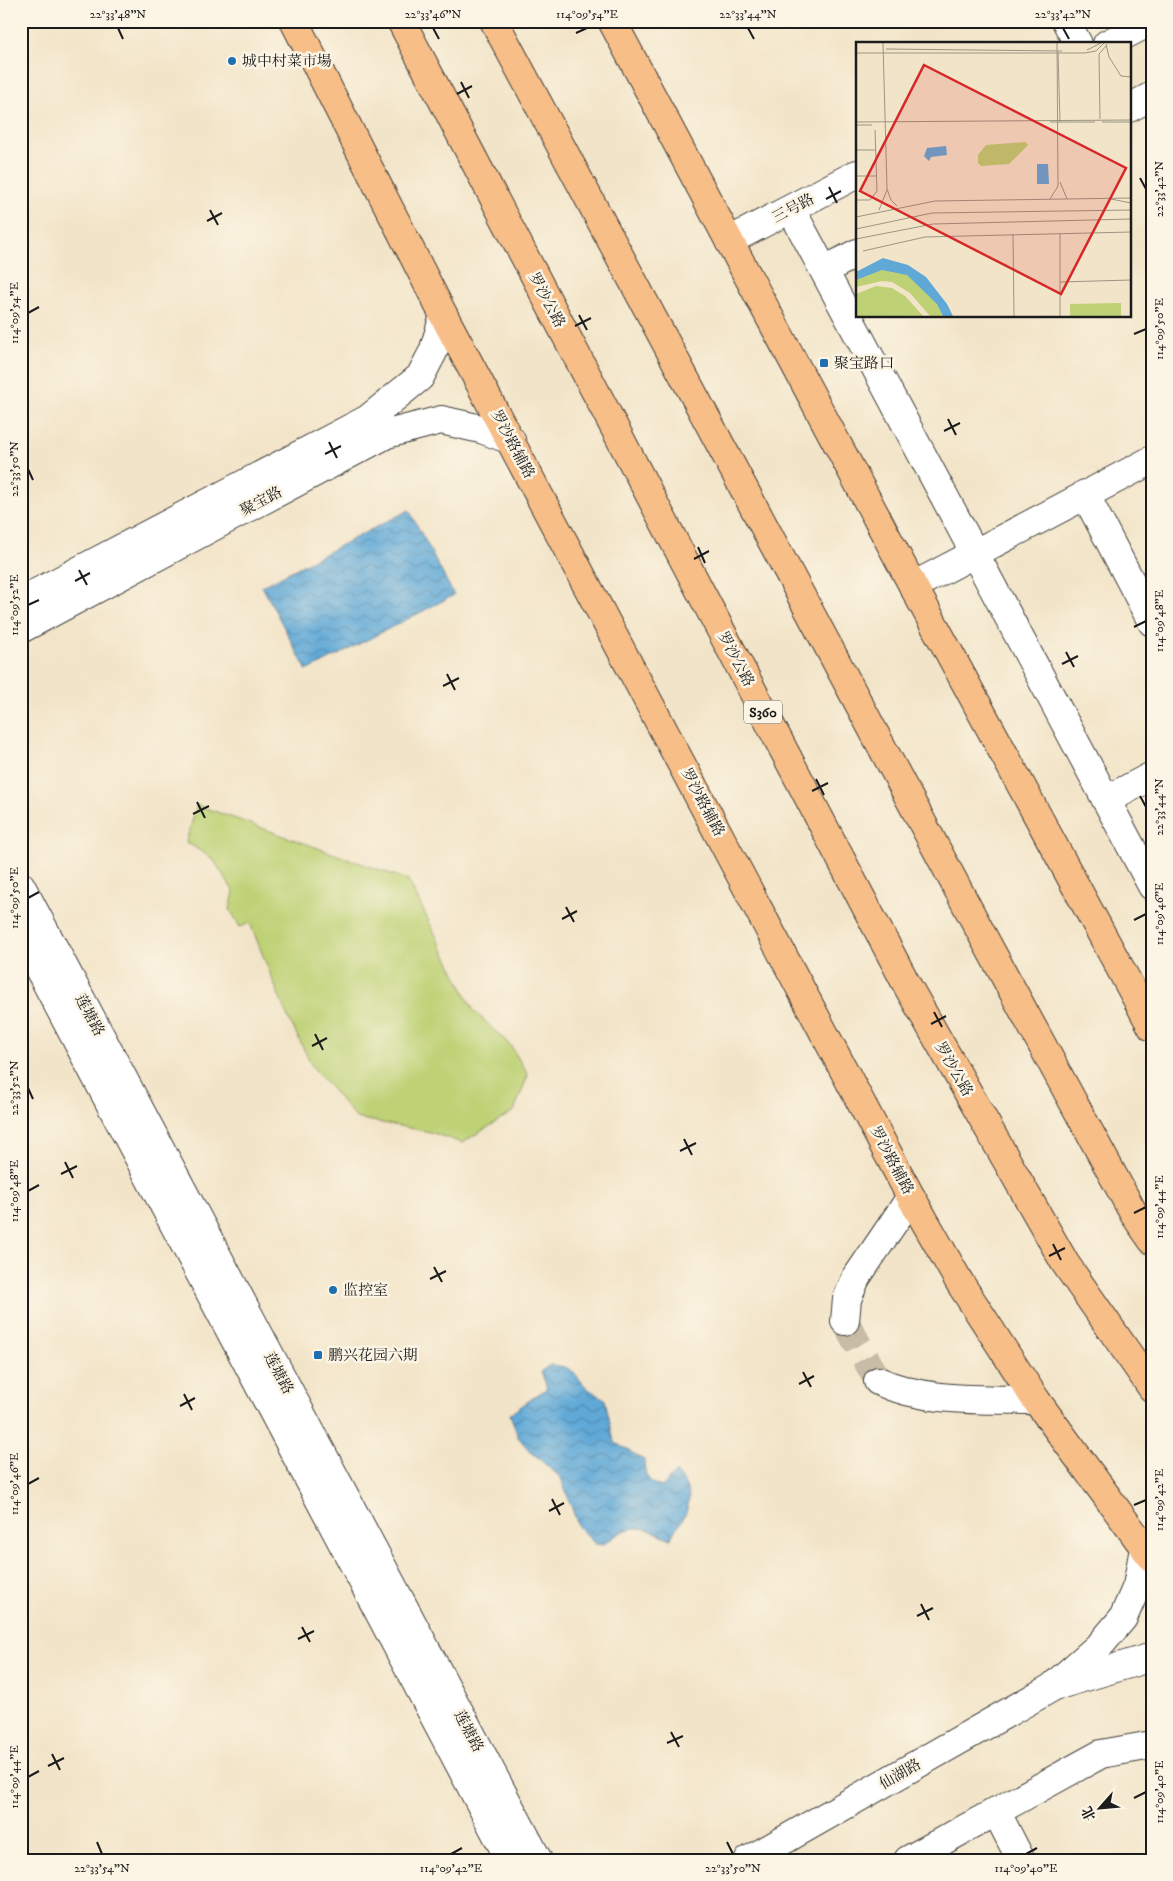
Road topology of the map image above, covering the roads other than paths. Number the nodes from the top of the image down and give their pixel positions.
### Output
1 (294, 21) edge
2 (401, 21) edge
3 (494, 21) edge
4 (612, 21) edge
5 (1066, 21) edge
6 (1152, 21) edge
7 (1077, 42) edge
8 (1112, 42) edge
9 (1152, 96) edge
10 (1130, 107) edge
11 (856, 175) edge
12 (791, 209) junction
13 (729, 241) junction
14 (856, 253) edge
15 (824, 270) junction
16 (444, 316) junction
17 (511, 440) junction
18 (1152, 460) edge
19 (1086, 494) junction
20 (975, 553) junction
21 (913, 586) junction
22 (21, 601) edge
23 (1152, 622) edge
24 (21, 629) edge
25 (1152, 776) edge
26 (1106, 800) junction
27 (21, 886) edge
28 (1152, 886) edge
29 (21, 935) edge
30 (1152, 1027) edge
31 (911, 1197) junction
32 (1152, 1240) edge
33 (846, 1321) tunnel mouth
34 (878, 1381) tunnel mouth
35 (1152, 1388) edge
36 (1036, 1400) junction
37 (1148, 1553) edge
38 (1152, 1657) edge
39 (1051, 1688) junction
40 (1152, 1745) edge
41 (996, 1811) junction
42 (510, 1860) edge
43 (538, 1860) edge
44 (748, 1860) edge
45 (908, 1860) edge
46 (1021, 1860) edge

1 - 16 main road, 罗沙路辅路
2 - 35 main road, 罗沙公路 / S360
3 - 32 main road
4 - 13 main road
5 - 7 street
6 - 8 street
9 - 10 street
11 - 12 street, 三号路
12 - 13 street, 三号路
12 - 15 street
13 - 21 main road
14 - 15 street
15 - 20 street
16 - 17 main road, 罗沙路辅路
16 - 22 street, 聚宝路
17 - 24 street, 聚宝路
17 - 31 main road, 罗沙路辅路
18 - 19 street
19 - 20 street
19 - 23 street
20 - 21 street
20 - 26 street
21 - 30 main road
25 - 26 street
26 - 28 street
27 - 43 street, 莲塘路
29 - 42 street, 莲塘路
31 - 33 street
31 - 36 main road, 罗沙路辅路
34 - 36 street
36 - 37 main road, 罗沙路辅路
37 - 39 street
38 - 39 street
39 - 44 street, 仙湖路
40 - 41 street
41 - 45 street
41 - 46 street

